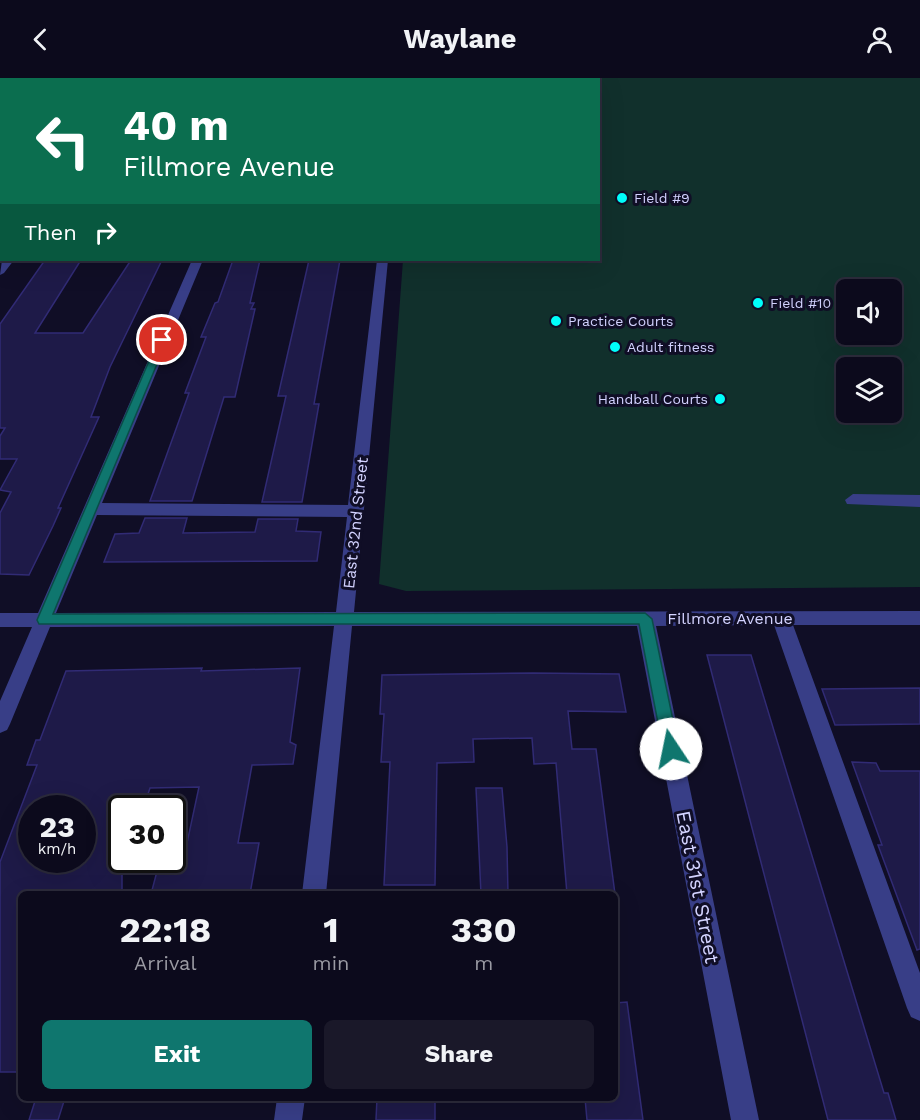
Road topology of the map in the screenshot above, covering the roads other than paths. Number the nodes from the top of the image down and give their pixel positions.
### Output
1 (196, 261) edge
2 (383, 261) edge
3 (853, 500) dead end
4 (920, 501) edge
5 (91, 509) junction
6 (356, 511) junction
7 (781, 618) junction
8 (920, 618) edge
9 (344, 619) junction
10 (645, 619) junction
11 (0, 620) edge
12 (44, 620) junction
13 (0, 724) edge
14 (314, 891) edge
15 (920, 1008) edge
16 (291, 1101) edge
17 (288, 1120) edge
18 (744, 1120) edge

1 - 5 street
2 - 6 street, East 32nd Street
3 - 4 street
5 - 6 street
5 - 12 street
6 - 9 street, East 32nd Street
7 - 8 street, Fillmore Avenue
7 - 10 street, Fillmore Avenue
7 - 15 street
9 - 10 street, Fillmore Avenue
9 - 12 street, Fillmore Avenue
9 - 14 street, East 32nd Street
10 - 18 street, East 31st Street
11 - 12 street, Fillmore Avenue
12 - 13 street
16 - 17 street

